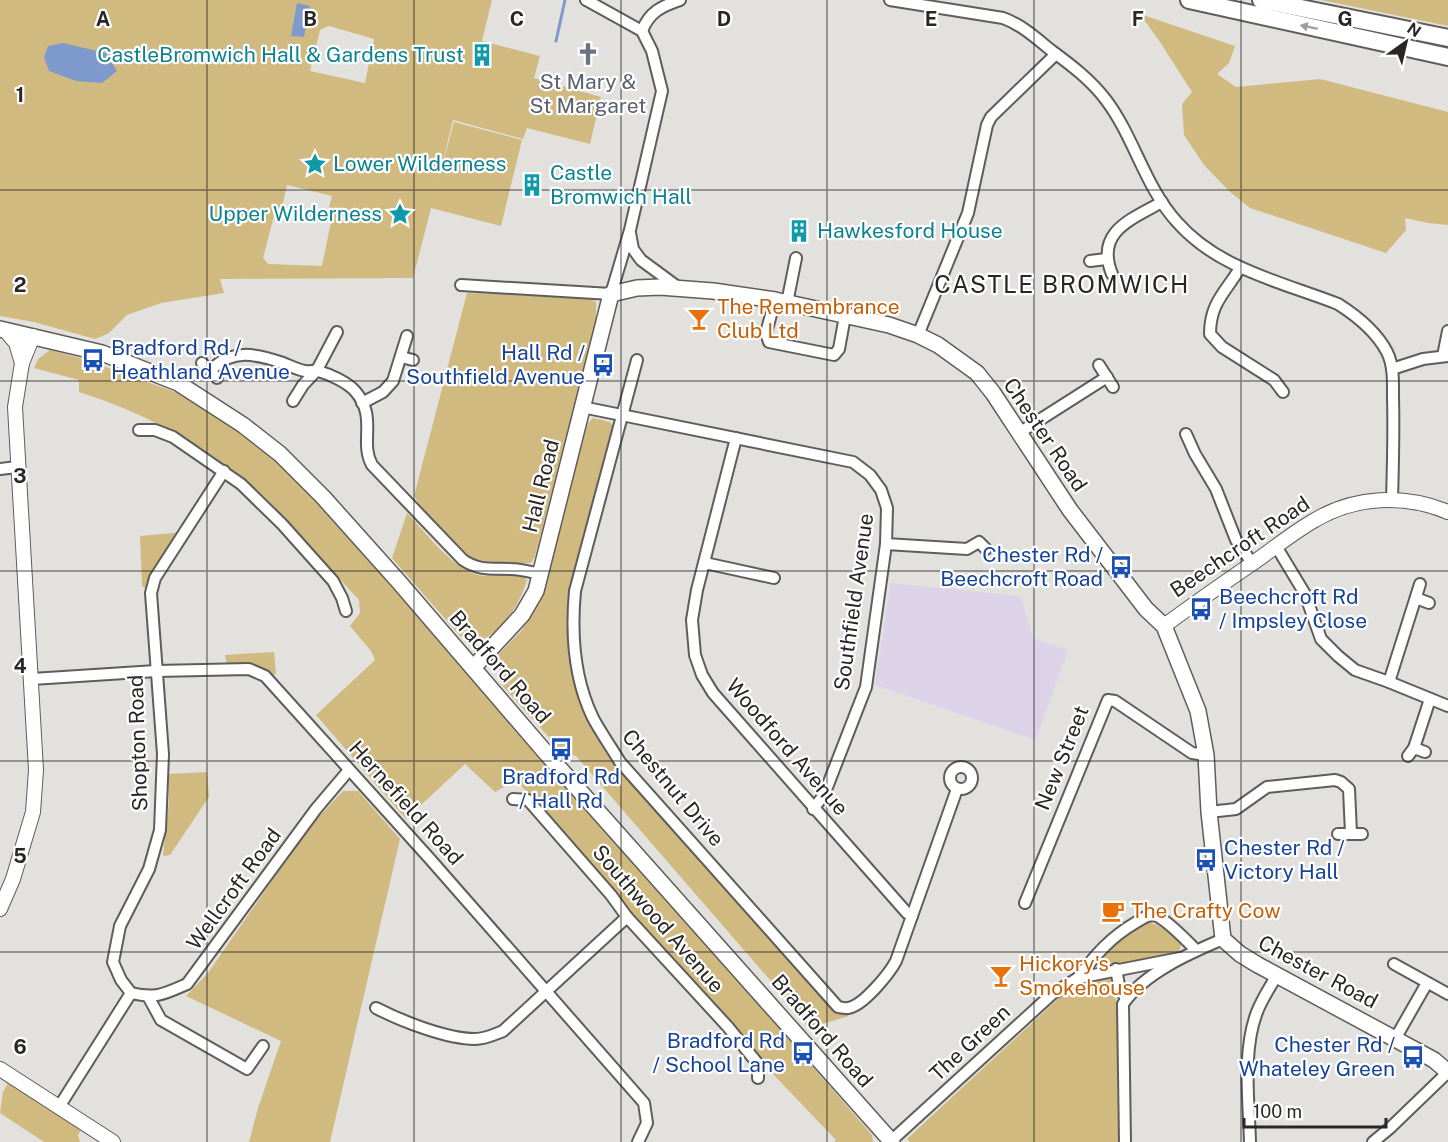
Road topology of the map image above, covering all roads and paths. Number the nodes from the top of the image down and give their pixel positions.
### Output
1 (586, 0) edge
2 (680, 0) edge
3 (890, 0) edge
4 (1189, 0) edge
5 (1261, 0) edge
6 (642, 31) junction
7 (1448, 38) edge
8 (1056, 54) junction
9 (1448, 57) edge
10 (1162, 202) junction
11 (630, 230) junction
12 (796, 258) dead end
13 (1106, 259) junction
14 (1090, 261) dead end
15 (1240, 268) junction
16 (1112, 274) dead end
17 (461, 285) dead end
18 (679, 288) junction
19 (611, 294) junction
20 (781, 302) junction
21 (845, 316) junction
22 (2, 329) edge
23 (1448, 331) edge
24 (337, 332) dead end
25 (918, 335) junction
26 (33, 336) junction
27 (407, 336) dead end
28 (1445, 356) edge
29 (401, 357) junction
30 (413, 360) dead end
31 (637, 360) dead end
32 (22, 363) junction
33 (1099, 366) dead end
34 (1392, 369) junction
35 (210, 370) dead end
36 (317, 370) junction
37 (1107, 377) junction
38 (1113, 387) dead end
39 (1283, 392) dead end
40 (293, 401) dead end
41 (362, 403) junction
42 (582, 407) junction
43 (622, 415) junction
44 (139, 430) dead end
45 (1019, 433) junction
46 (1186, 434) dead end
47 (736, 438) junction
48 (18, 467) junction
49 (0, 469) edge
50 (224, 471) junction
51 (1392, 500) junction
52 (1448, 512) edge
53 (886, 544) junction
54 (1276, 546) junction
55 (986, 549) dead end
56 (705, 563) junction
57 (1252, 563) junction
58 (540, 574) junction
59 (774, 578) dead end
60 (1420, 584) dead end
61 (1416, 598) junction
62 (1429, 603) dead end
63 (346, 611) dead end
64 (1164, 626) junction
65 (473, 668) junction
66 (156, 671) junction
67 (32, 680) junction
68 (1389, 682) junction
69 (1430, 699) junction
70 (1448, 706) edge
71 (1425, 752) dead end
72 (1206, 755) junction
73 (349, 770) junction
74 (957, 789) dead end
75 (513, 799) dead end
76 (813, 809) junction
77 (1209, 812) junction
78 (1338, 834) dead end
79 (1025, 903) dead end
80 (0, 909) edge
81 (912, 916) junction
82 (627, 917) junction
83 (1223, 939) junction
84 (1196, 951) junction
85 (1180, 958) junction
86 (1394, 964) dead end
87 (1116, 969) junction
88 (1277, 975) junction
89 (1078, 978) junction
90 (1427, 983) junction
91 (546, 992) junction
92 (131, 993) junction
93 (1448, 994) edge
94 (149, 998) junction
95 (1126, 999) junction
96 (376, 1008) dead end
97 (1395, 1039) junction
98 (263, 1046) dead end
99 (1441, 1062) edge
100 (0, 1069) edge
101 (1448, 1072) edge
102 (758, 1078) dead end
103 (59, 1107) junction
104 (105, 1140) edge
105 (638, 1142) edge
106 (891, 1142) edge
107 (1125, 1142) edge
108 (1250, 1142) edge
109 (1372, 1142) edge

1 - 6 street
2 - 6 street
3 - 8 street
9 -> 4 highway
5 - 7 highway
6 - 11 street
8 - 10 street
8 - 25 street
10 - 13 street
10 - 15 street
11 - 18 street
11 - 19 street
12 - 20 street
13 - 14 street
13 - 16 street
15 - 34 street
15 - 39 street
17 - 19 street
18 - 19 main road, Chester Road
18 - 20 main road, Chester Road
19 - 42 main road, Hall Road
20 - 21 main road, Chester Road
20 - 21 street
21 - 25 main road, Chester Road
22 - 26 main road, Bradford Road
22 - 32 street
23 - 28 street
24 - 36 street
25 - 45 main road, Chester Road
26 - 32 street
26 - 65 main road, Bradford Road
27 - 29 street
28 - 34 street
29 - 30 street
29 - 41 street
31 - 43 street, Chestnut Drive
32 - 48 street
33 - 37 street
34 - 51 street
35 - 36 street
36 - 40 street
36 - 41 street
37 - 38 street
37 - 45 street
41 - 58 street
42 - 43 street, Southfield Avenue
42 - 58 main road, Hall Road
43 - 47 street, Southfield Avenue
43 - 81 street, Chestnut Drive
44 - 50 street
45 - 64 main road, Chester Road
46 - 57 street
47 - 53 street, Southfield Avenue
47 - 56 street, Woodford Avenue
48 - 49 street
48 - 67 street
50 - 63 street
50 - 66 street, Shopton Road
51 - 52 street, Beechcroft Road
51 - 54 street, Beechcroft Road
53 - 55 street
53 - 76 street, Southfield Avenue
54 - 57 street, Beechcroft Road
54 - 68 street
56 - 59 street
56 - 76 street, Woodford Avenue
57 - 64 street, Beechcroft Road
58 - 65 main road, Hall Road
60 - 61 street
61 - 62 street
61 - 68 street
64 - 72 main road, Chester Road
65 - 106 main road, Bradford Road
66 - 67 street, Hernefield Road
66 - 73 street, Hernefield Road
66 - 92 street, Shopton Road
67 - 80 street
68 - 69 street
69 - 70 street
69 - 71 street
72 - 77 main road, Chester Road
72 - 79 street, New Street
73 - 91 street, Hernefield Road
73 - 94 street, Wellcroft Road
74 - 81 street
75 - 82 street, Southwood Avenue
76 - 81 street, Woodford Avenue
77 - 78 street
77 - 83 main road, Chester Road
82 - 91 street
82 - 102 street, Southwood Avenue
83 - 84 street
83 - 88 main road, Chester Road
84 - 85 street
84 - 89 street, The Green
85 - 87 street, The Green
85 - 95 street
86 - 90 street
87 - 89 street, The Green
87 - 95 street
88 - 97 main road, Chester Road
88 - 108 street
89 - 106 street, The Green
90 - 93 street
90 - 97 street
91 - 96 street
91 - 105 street, Hernefield Road
92 - 94 street
92 - 103 street
94 - 98 street
95 - 107 street
97 - 99 main road, Chester Road
99 - 101 main road, Chester Road
100 - 103 street
101 - 109 street
103 - 104 street

